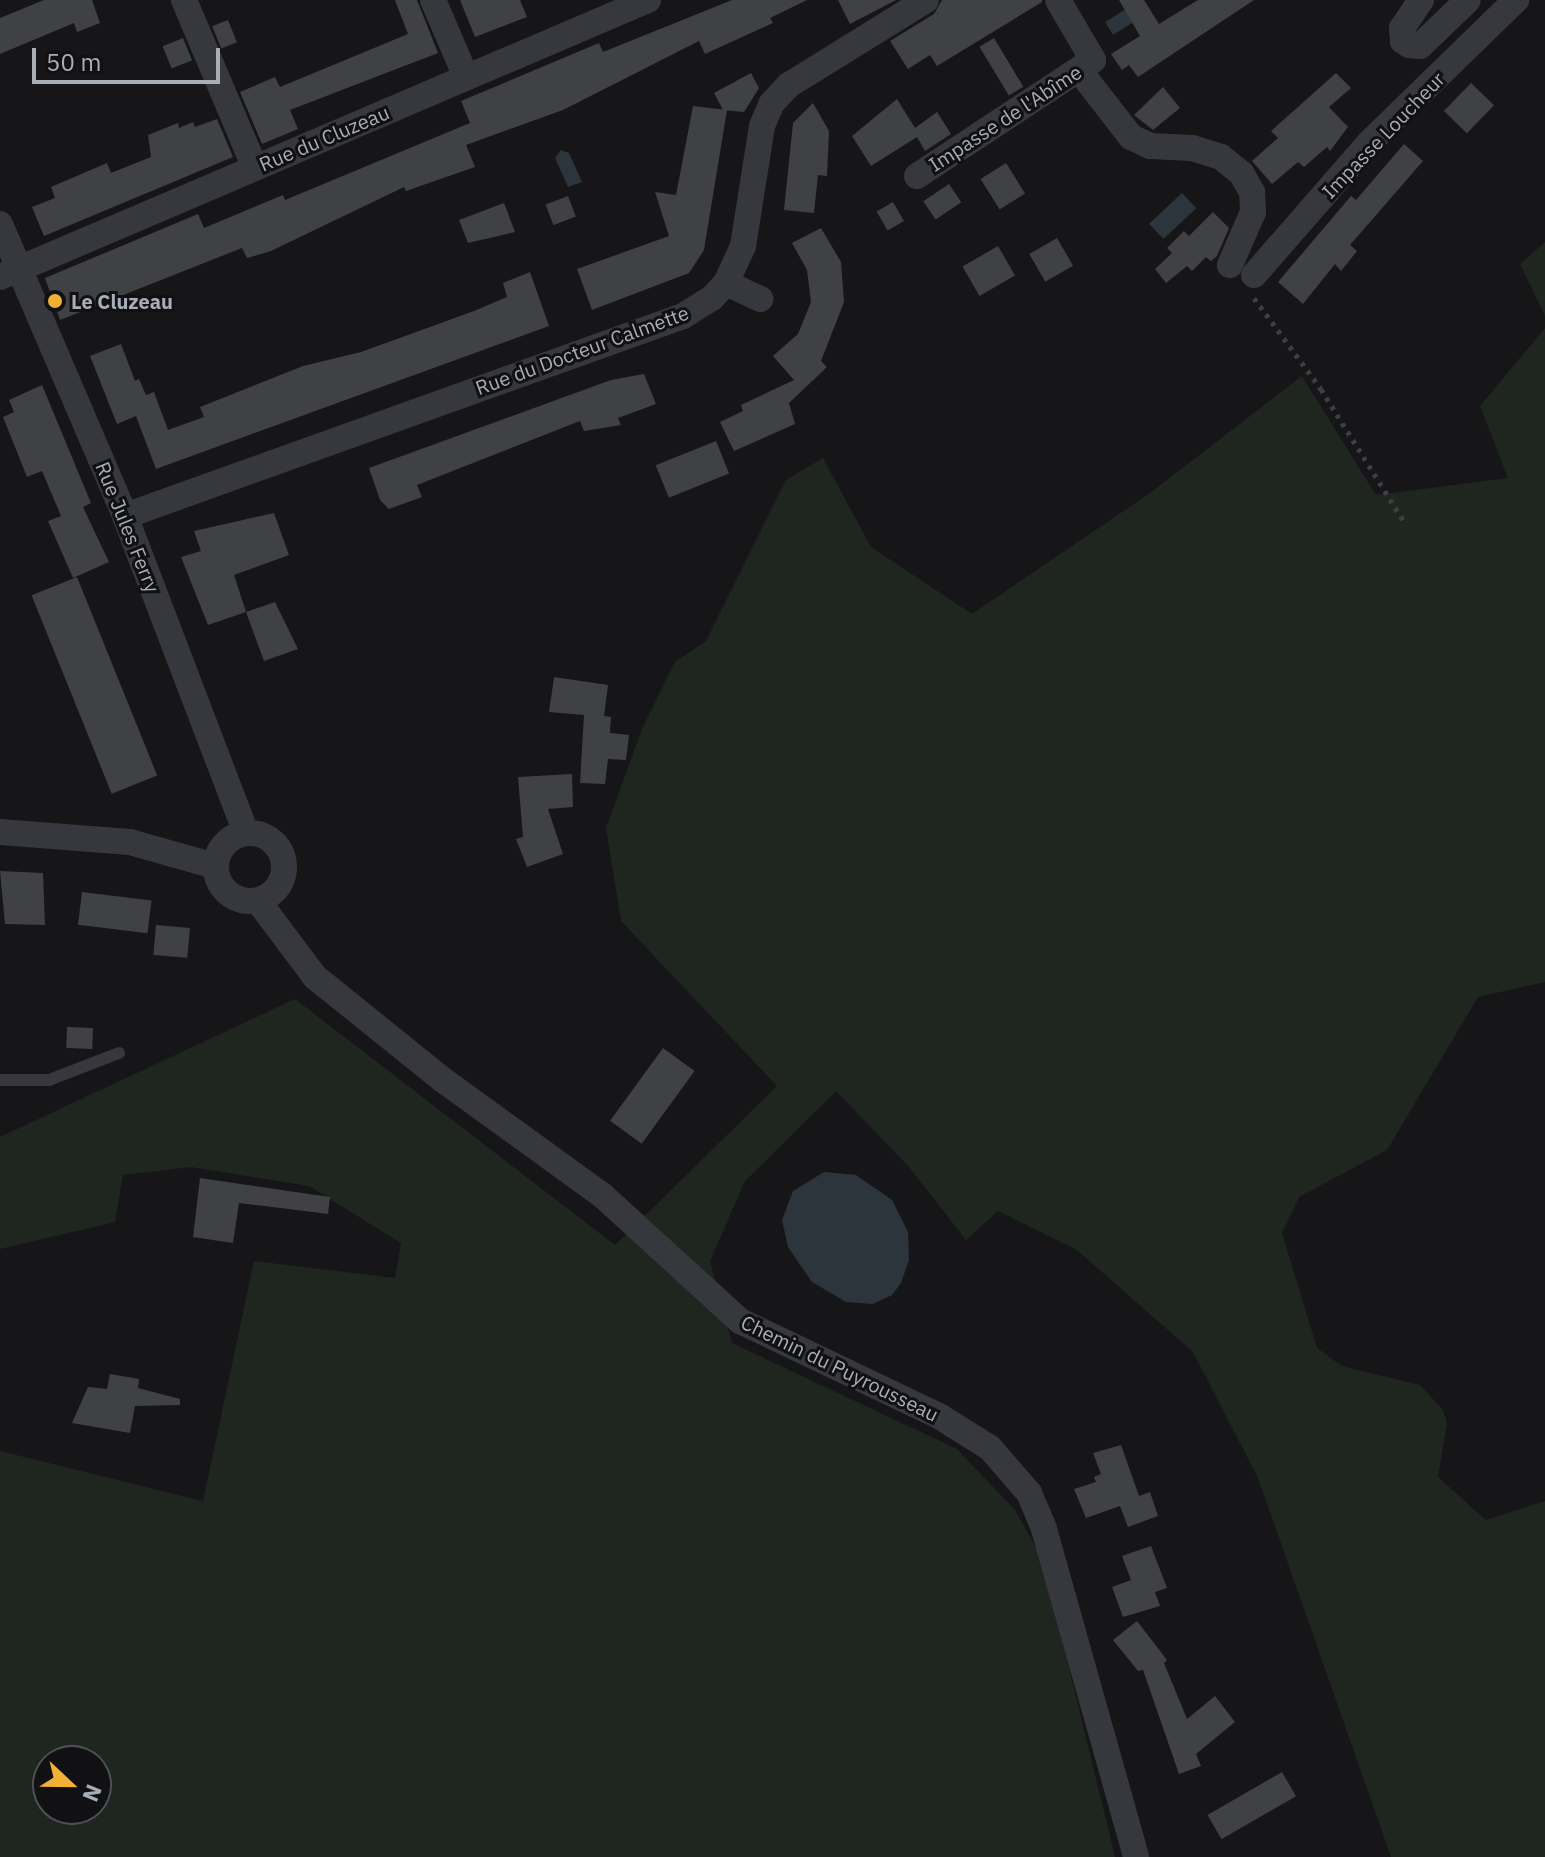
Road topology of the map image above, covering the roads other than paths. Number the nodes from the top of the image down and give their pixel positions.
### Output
1 (184, 0) edge
2 (433, 0) edge
3 (648, 0) edge
4 (926, 0) edge
5 (1058, 0) edge
6 (1421, 0) edge
7 (1468, 0) edge
8 (1516, 0) edge
9 (1086, 65) junction
10 (466, 77) junction
11 (255, 168) junction
12 (917, 176) dead end
13 (0, 224) edge
14 (10, 273) edge
15 (726, 283) junction
16 (760, 299) dead end
17 (125, 516) junction
18 (0, 832) edge
19 (246, 833) junction
20 (215, 866) junction
21 (258, 901) junction
22 (119, 1053) dead end
23 (0, 1080) edge
24 (1136, 1857) edge

1 - 11 street
2 - 10 street
3 - 10 street, Rue du Cluzeau
4 - 15 street, Rue du Docteur Calmette
5 - 9 street
6 - 7 street, Impasse Loucheur
8 - 9 street, Impasse Loucheur
9 - 12 street, Impasse de l'Abîme
10 - 11 street, Rue du Cluzeau
11 - 14 street, Rue du Cluzeau
13 - 14 street, Rue Jules Ferry
14 - 17 street, Rue Jules Ferry
15 - 16 street
15 - 17 street, Rue du Docteur Calmette
17 - 19 street, Rue Jules Ferry
18 - 20 street
19 - 20 street
19 - 21 street
20 - 21 street
21 - 24 street, Chemin du Puyrousseau
22 - 23 lane

